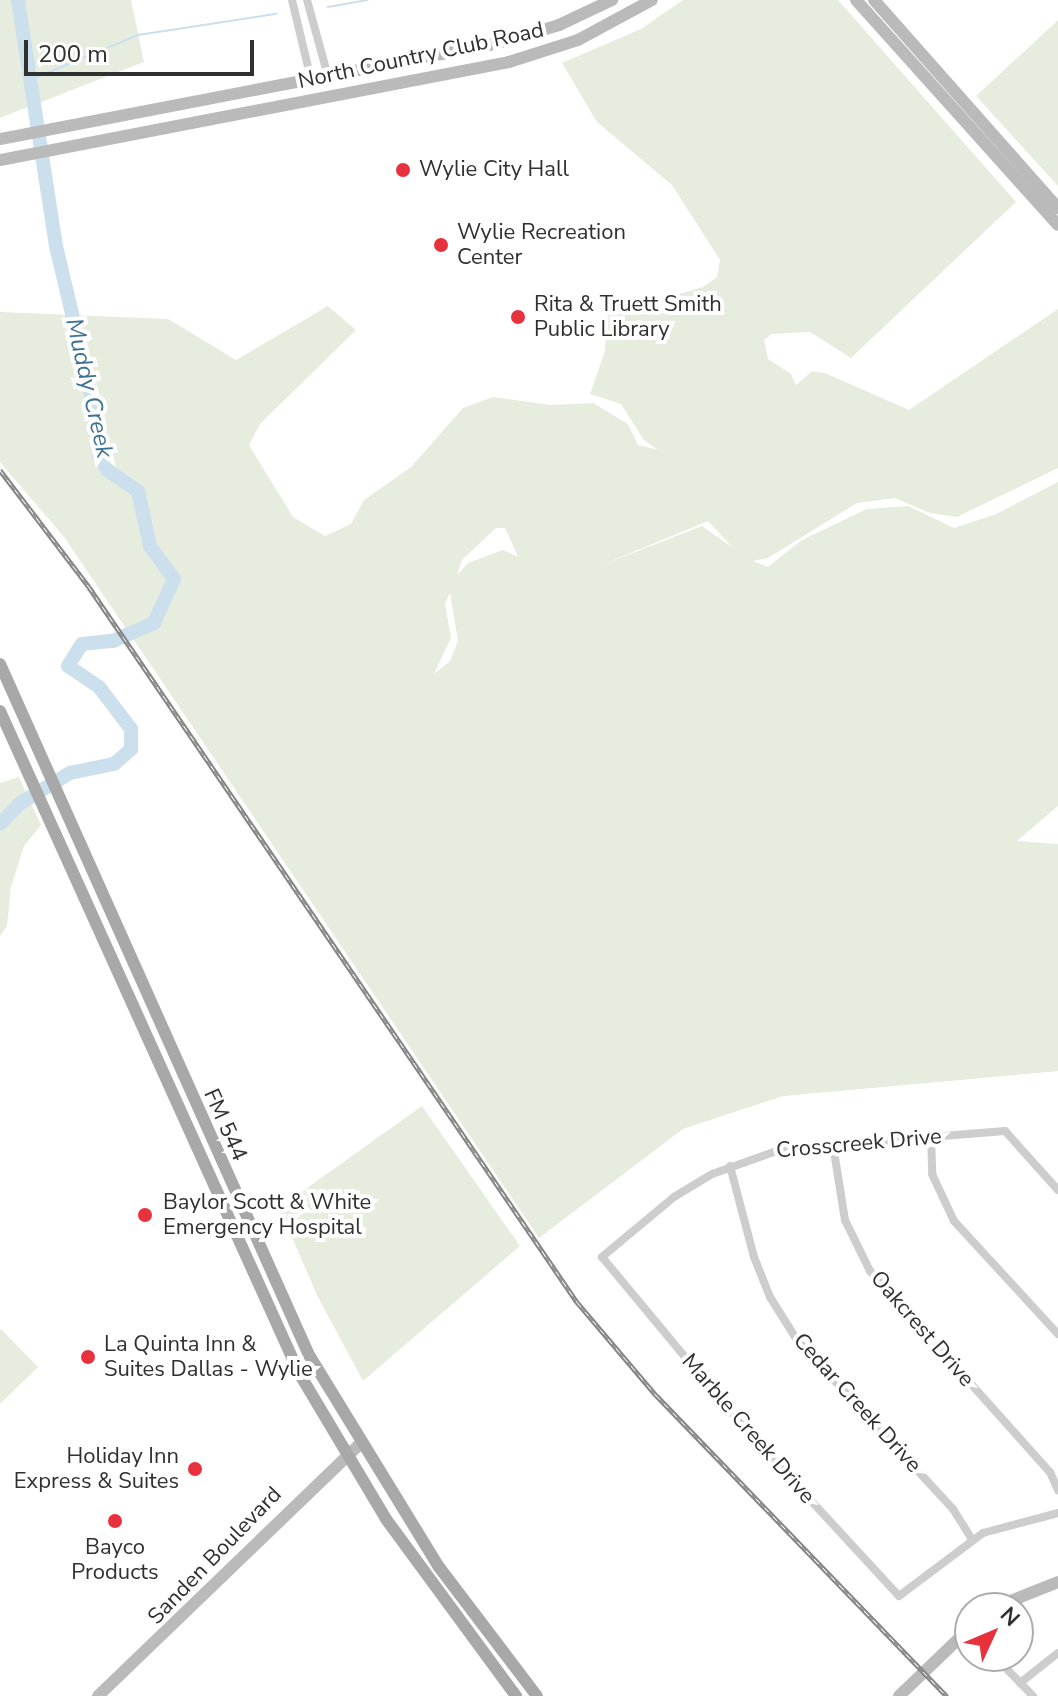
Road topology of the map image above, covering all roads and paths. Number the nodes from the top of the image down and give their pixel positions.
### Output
1 (292, 0) edge
2 (307, 0) edge
3 (612, 0) edge
4 (652, 0) edge
5 (856, 0) edge
6 (874, 0) edge
7 (873, 16) junction
8 (536, 33) junction
9 (910, 40) junction
10 (542, 53) junction
11 (328, 76) junction
12 (311, 79) junction
13 (320, 98) junction
14 (6, 138) edge
15 (6, 159) edge
16 (1058, 208) edge
17 (1058, 225) edge
18 (0, 664) edge
19 (0, 711) edge
20 (186, 1088) junction
21 (170, 1094) junction
22 (931, 1137) junction
23 (833, 1145) junction
24 (730, 1166) junction
25 (1058, 1190) edge
26 (602, 1257) joint
27 (1058, 1334) edge
28 (360, 1444) junction
29 (345, 1454) junction
30 (1058, 1490) edge
31 (1058, 1513) edge
32 (972, 1540) junction
33 (1058, 1582) edge
34 (1033, 1592) edge
35 (954, 1644) edge
36 (1058, 1653) edge
37 (1009, 1672) edge
38 (1020, 1683) junction
39 (98, 1696) edge
40 (516, 1696) edge
41 (537, 1696) edge
42 (899, 1696) edge
43 (1033, 1696) edge

1 - 12 street
2 - 11 street
3 - 8 main road, North Country Club Road
4 - 10 main road, North Country Club Road
5 - 7 main road
6 - 9 main road
7 - 9 main road
7 - 17 main road
8 - 10 main road
8 - 11 main road, North Country Club Road
9 - 16 main road
10 - 13 main road, North Country Club Road
11 - 12 main road, North Country Club Road
11 - 13 main road
12 - 13 main road
12 - 14 main road, North Country Club Road
13 - 15 main road, North Country Club Road
18 - 20 main road, FM 544 / FM 544
19 - 21 main road, FM 544 / FM 544
20 - 21 main road
20 - 28 main road, FM 544 / FM 544
21 - 29 main road, FM 544 / FM 544
22 - 23 street, Crosscreek Drive
22 - 25 street, Crosscreek Drive
22 - 27 street
23 - 24 street, Crosscreek Drive
23 - 30 street, Oakcrest Drive
24 - 26 street, Crosscreek Drive
24 - 32 street, Cedar Creek Drive
26 - 32 street, Marble Creek Drive
28 - 29 main road, Sanden Boulevard
28 - 41 main road, FM 544 / FM 544
29 - 39 main road, Sanden Boulevard
29 - 40 main road, FM 544 / FM 544
31 - 32 street
33 - 34 main road
35 - 42 main road
36 - 38 street
37 - 38 street
38 - 43 street

